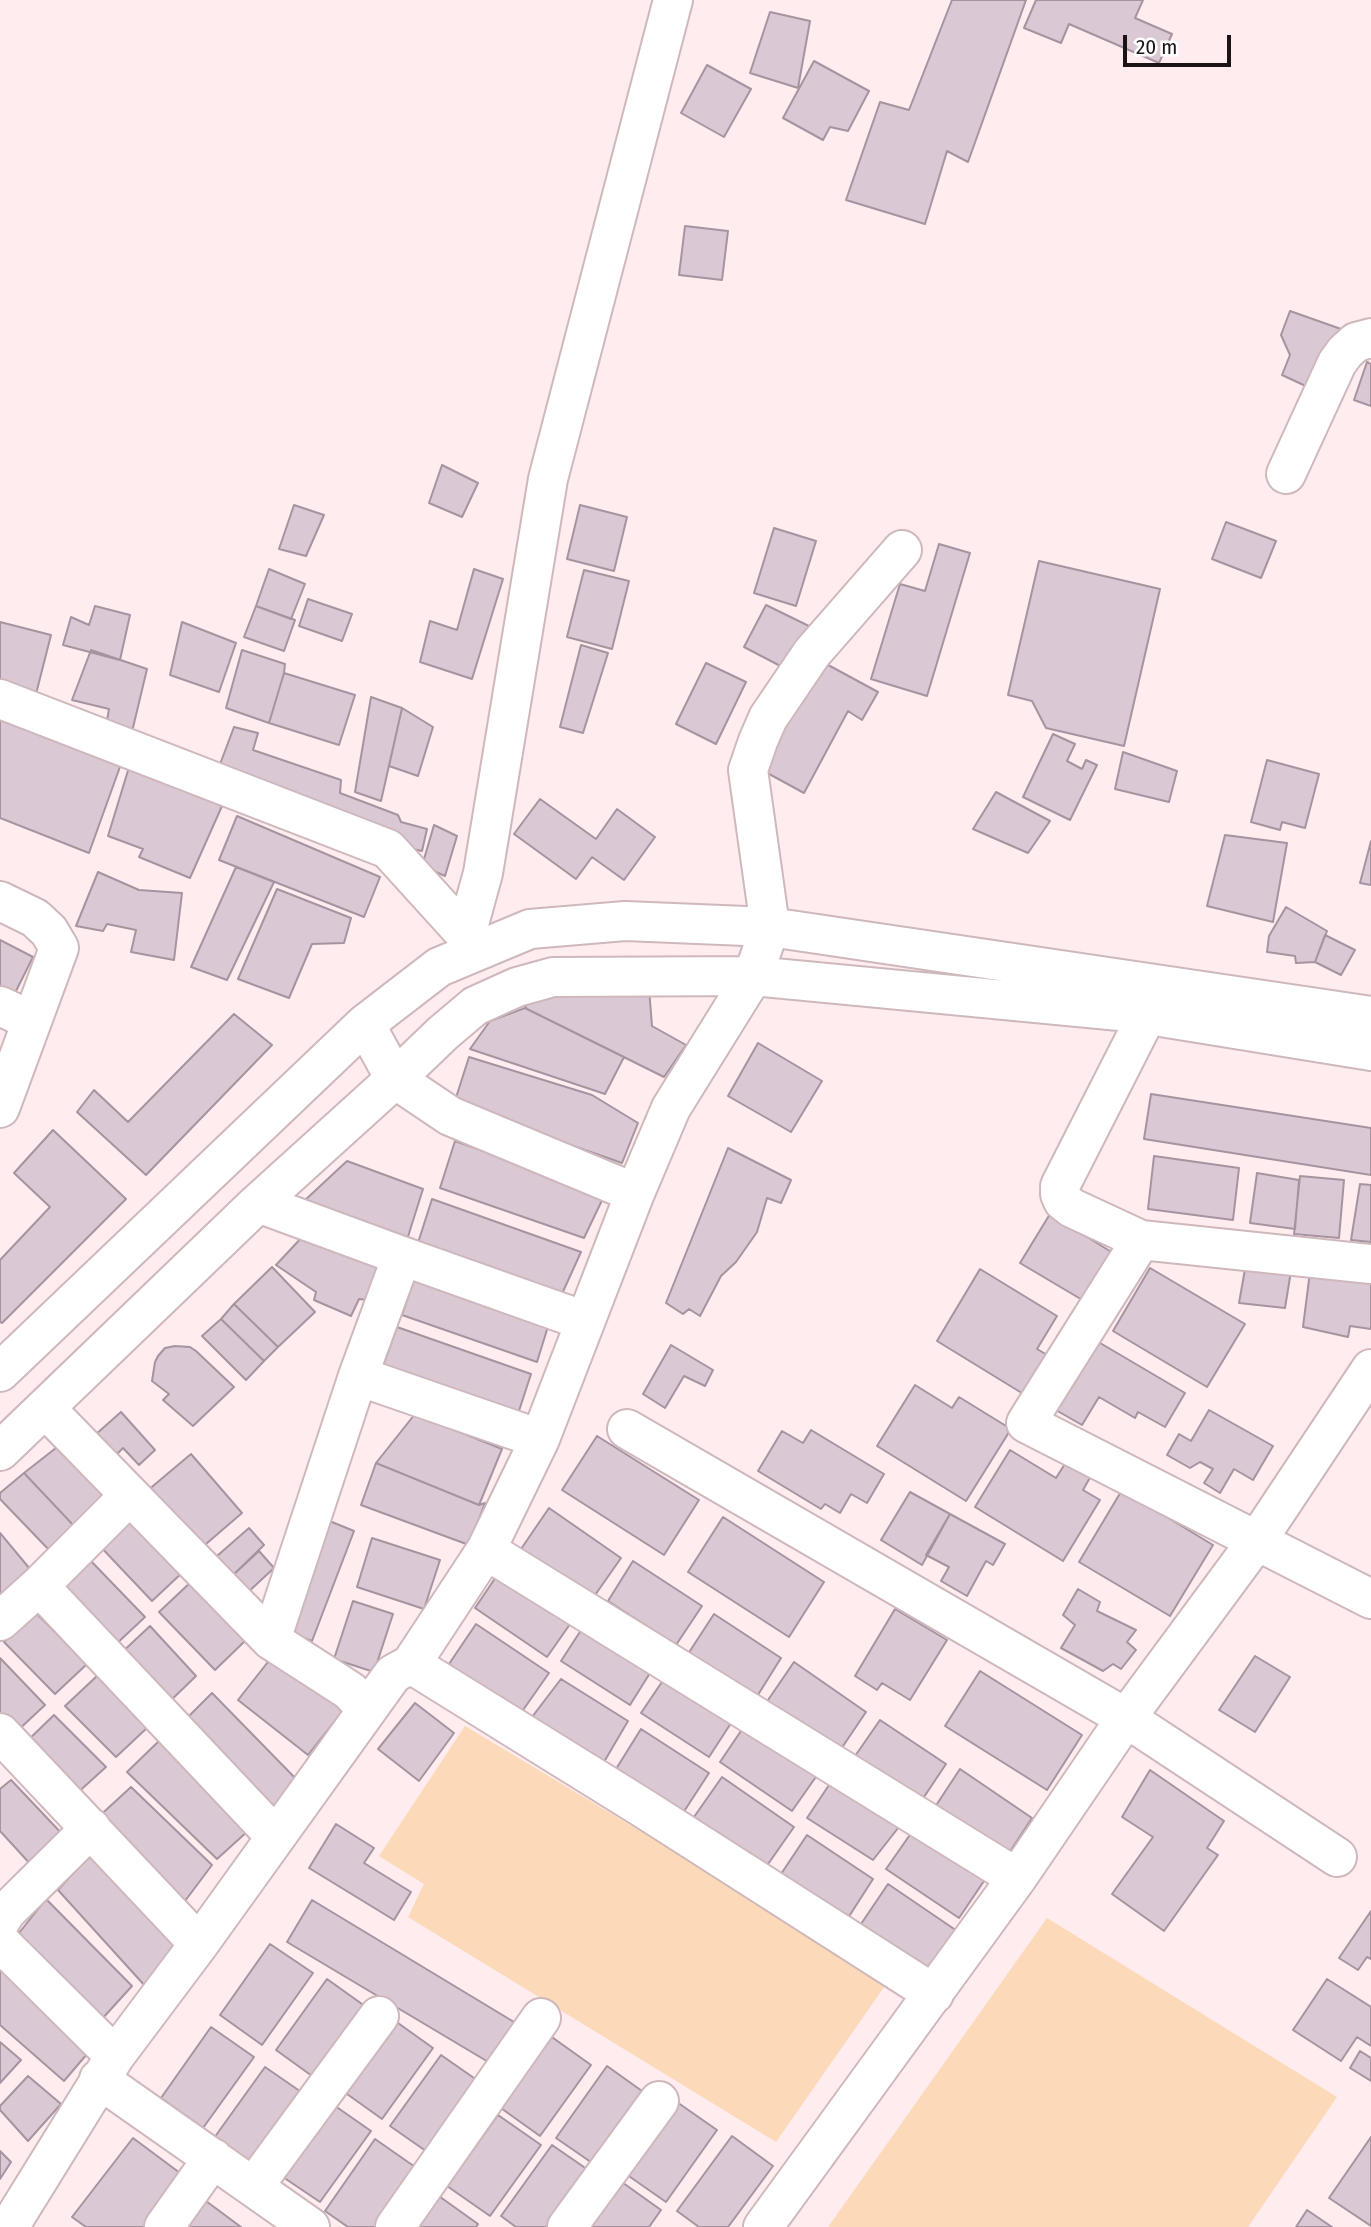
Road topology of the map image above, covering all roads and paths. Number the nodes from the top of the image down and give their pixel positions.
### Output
1 (673, 0) edge
2 (1371, 338) edge
3 (1286, 474) dead end
4 (902, 550) dead end
5 (0, 699) edge
6 (0, 901) edge
7 (770, 927) junction
8 (472, 943) junction
9 (753, 976) junction
10 (16, 1013) edge
11 (1147, 1015) junction
12 (1371, 1016) edge
13 (365, 1024) junction
14 (1371, 1051) edge
15 (395, 1079) junction
16 (0, 1108) edge
17 (635, 1193) junction
18 (258, 1203) junction
19 (1141, 1240) junction
20 (402, 1256) junction
21 (1371, 1264) edge
22 (585, 1321) junction
23 (7, 1354) edge
24 (1371, 1369) edge
25 (358, 1377) junction
26 (45, 1408) junction
27 (627, 1429) dead end
28 (540, 1439) junction
29 (0, 1451) edge
30 (130, 1496) junction
31 (1256, 1542) junction
32 (486, 1550) junction
33 (38, 1586) junction
34 (1371, 1599) edge
35 (0, 1621) edge
36 (271, 1640) junction
37 (411, 1664) junction
38 (367, 1710) junction
39 (1126, 1718) junction
40 (0, 1733) edge
41 (91, 1828) junction
42 (276, 1837) junction
43 (1337, 1857) dead end
44 (1017, 1878) junction
45 (0, 1922) edge
46 (0, 1942) edge
47 (199, 1944) junction
48 (934, 1994) junction
49 (379, 2016) dead end
50 (541, 2018) dead end
51 (107, 2068) junction
52 (659, 2101) dead end
53 (212, 2158) junction
54 (254, 2186) junction
55 (9, 2227) edge
56 (164, 2227) edge
57 (310, 2227) edge
58 (395, 2227) edge
59 (567, 2227) edge
60 (763, 2227) edge

1 - 8 street
2 - 3 street
4 - 7 street
5 - 8 street
6 - 10 street
7 - 8 street
7 - 9 street
7 - 12 street
8 - 13 street
9 - 11 street
9 - 15 street
9 - 17 street
10 - 16 street
11 - 14 street
11 - 19 street
13 - 15 street
13 - 23 street
15 - 17 street
15 - 18 street
17 - 22 street
18 - 20 street
18 - 26 street
19 - 21 street
19 - 31 street
20 - 22 street
20 - 25 street
22 - 28 street
24 - 31 street
25 - 28 street
25 - 36 street
26 - 29 street
26 - 30 street
27 - 39 street
28 - 32 street
30 - 33 street
30 - 36 street
31 - 34 street
31 - 39 street
32 - 37 street
32 - 44 street
33 - 35 street
33 - 42 street
36 - 38 street
37 - 38 street
37 - 48 street
38 - 42 street
39 - 43 street
39 - 44 street
40 - 41 street
41 - 45 street
41 - 47 street
42 - 47 street
44 - 48 street
46 - 51 street
47 - 51 street
48 - 60 street
49 - 54 street
50 - 58 street
51 - 53 street
51 - 55 street
52 - 59 street
53 - 54 street
53 - 56 street
54 - 57 street

